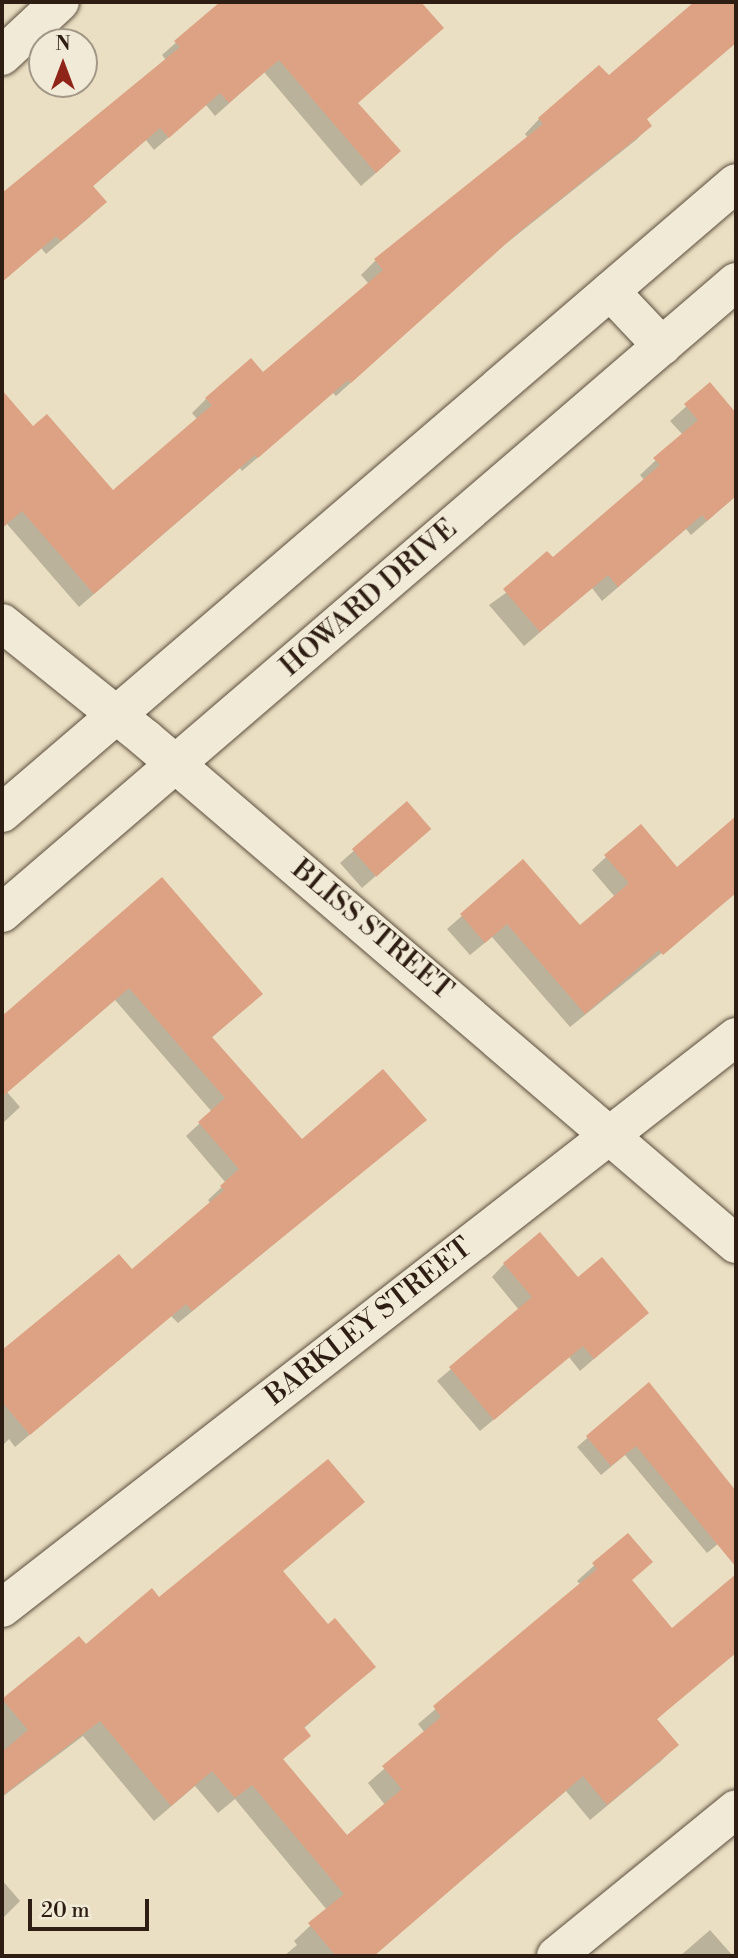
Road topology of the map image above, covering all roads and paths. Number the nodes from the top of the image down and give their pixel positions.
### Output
1 (60, 2) edge
2 (2, 56) edge
3 (736, 183) edge
4 (736, 282) edge
5 (610, 291) junction
6 (662, 346) junction
7 (2, 622) edge
8 (116, 715) junction
9 (176, 764) junction
10 (2, 813) edge
11 (2, 913) edge
12 (736, 1037) edge
13 (611, 1134) junction
14 (736, 1244) edge
15 (2, 1608) edge
16 (736, 1809) edge
17 (556, 1956) edge

1 - 2 street
3 - 5 street
4 - 6 street, HOWARD DRIVE
5 - 6 street
5 - 8 street
6 - 9 street, HOWARD DRIVE
7 - 8 street, BLISS STREET
8 - 9 street, BLISS STREET
8 - 10 street
9 - 11 street, HOWARD DRIVE
9 - 13 street, BLISS STREET
12 - 13 street, BARKLEY STREET
13 - 14 street, BLISS STREET
13 - 15 street, BARKLEY STREET
16 - 17 street

